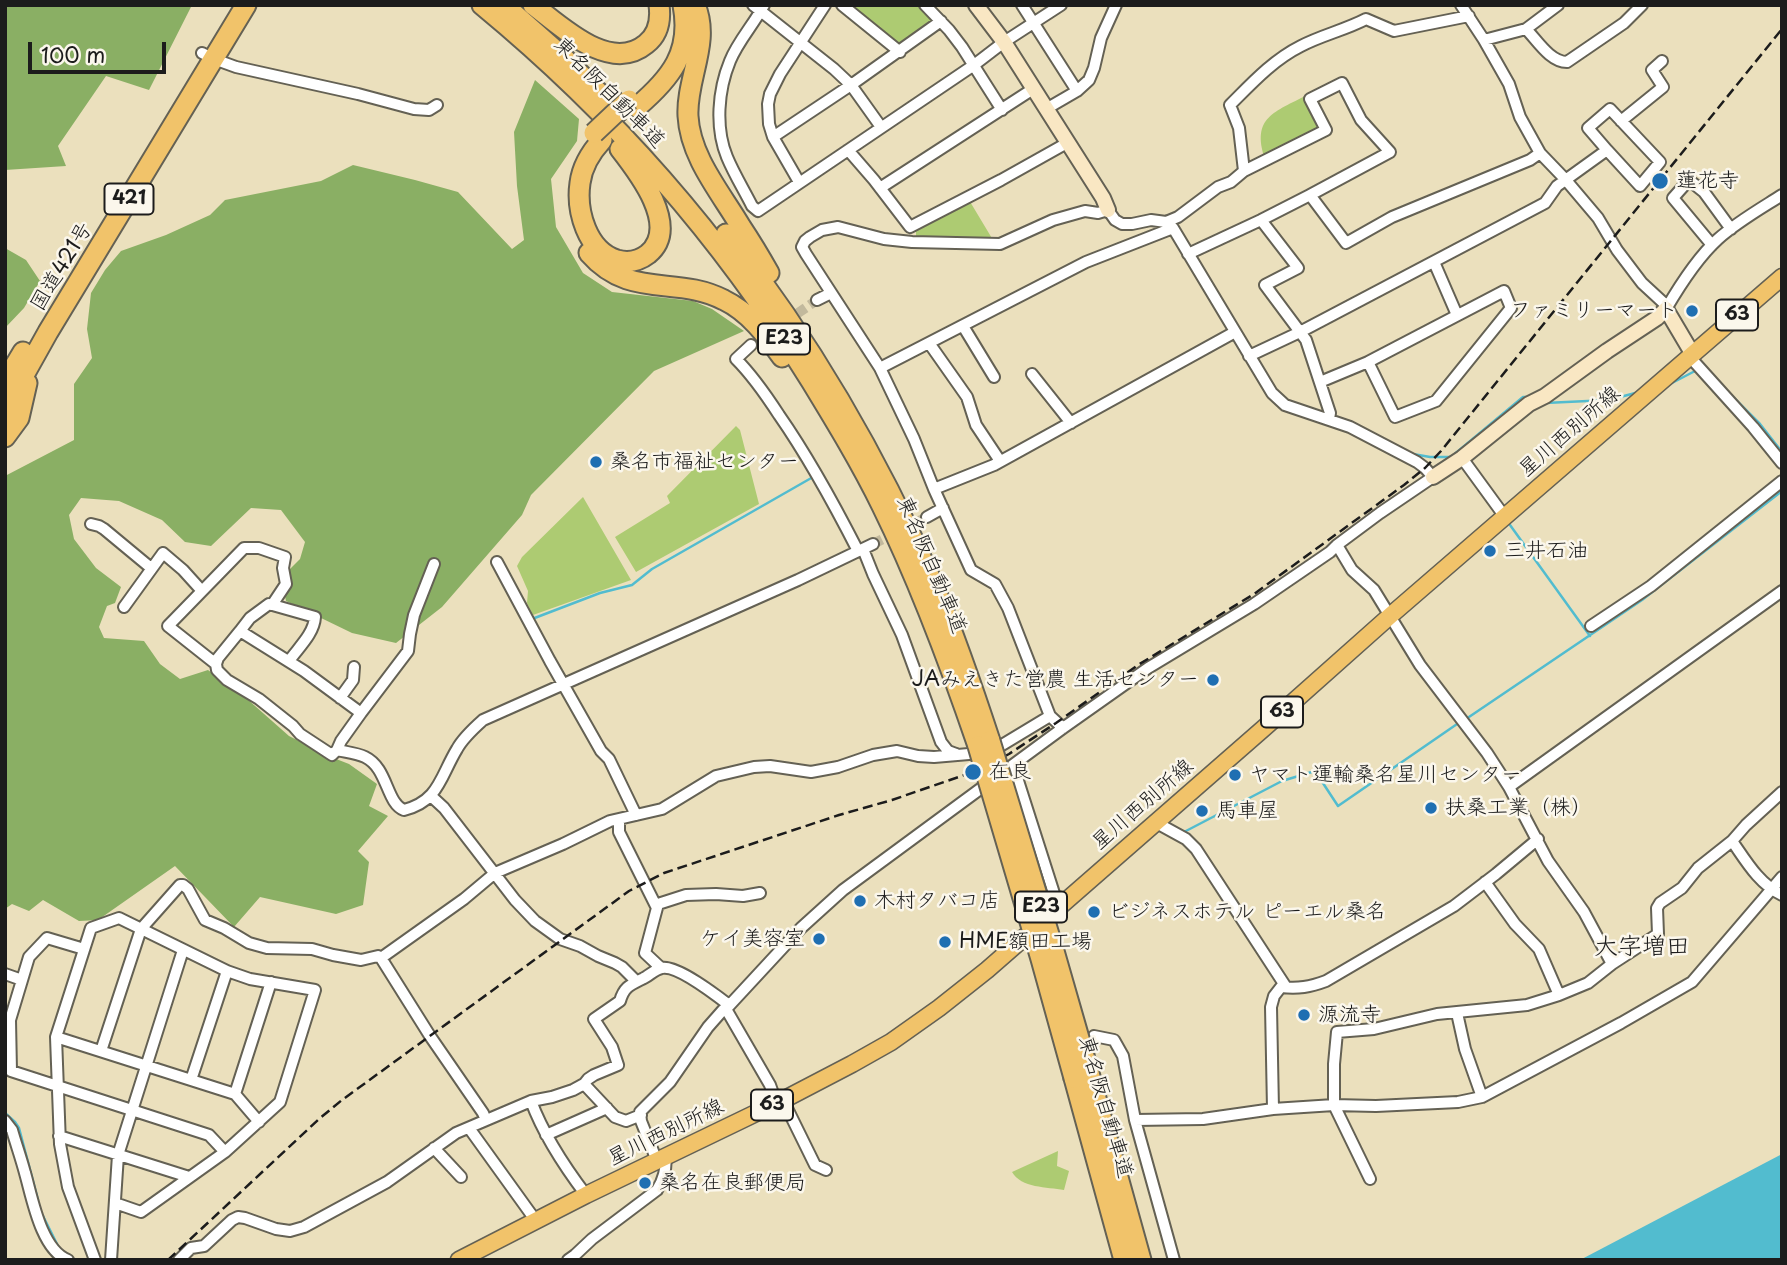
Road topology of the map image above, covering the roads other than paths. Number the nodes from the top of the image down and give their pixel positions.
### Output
1 (231, 5) edge
2 (246, 5) edge
3 (470, 5) edge
4 (482, 5) edge
5 (504, 5) edge
6 (533, 5) edge
7 (659, 5) edge
8 (671, 5) edge
9 (683, 5) edge
10 (695, 5) edge
11 (825, 5) edge
12 (842, 5) edge
13 (925, 5) edge
14 (976, 5) edge
15 (1022, 5) edge
16 (1061, 5) edge
17 (1115, 5) edge
18 (1461, 5) edge
19 (1558, 5) edge
20 (1642, 5) edge
21 (760, 7) edge
22 (1469, 16) junction
23 (941, 21) junction
24 (1034, 23) junction
25 (1527, 29) junction
26 (1484, 40) junction
27 (1004, 42) junction
28 (802, 43) junction
29 (900, 52) junction
30 (208, 56) junction
31 (1662, 61) dead end
32 (974, 65) junction
33 (851, 85) junction
34 (1033, 89) junction
35 (1077, 91) junction
36 (633, 103) junction
37 (437, 106) dead end
38 (1002, 110) junction
39 (1046, 110) junction
40 (1621, 121) junction
41 (881, 127) junction
42 (598, 137) junction
43 (773, 137) junction
44 (1067, 143) junction
45 (848, 150) junction
46 (1607, 150) junction
47 (1540, 153) junction
48 (1244, 171) junction
49 (1565, 179) junction
50 (799, 182) junction
51 (880, 188) junction
52 (1310, 195) junction
53 (1782, 195) edge
54 (1108, 210) junction
55 (1261, 220) junction
56 (1169, 225) junction
57 (910, 227) junction
58 (1731, 229) junction
59 (912, 242) junction
60 (1712, 245) junction
61 (1188, 254) junction
62 (1434, 262) junction
63 (1782, 276) edge
64 (831, 293) junction
65 (817, 300) tunnel mouth
66 (1667, 308) junction
67 (1457, 315) junction
68 (963, 326) junction
69 (1235, 332) junction
70 (1300, 332) junction
71 (929, 343) junction
72 (751, 345) dead end
73 (29, 354) junction
74 (1691, 354) junction
75 (1249, 356) junction
76 (1368, 362) junction
77 (5, 367) edge
78 (880, 368) junction
79 (1032, 374) dead end
80 (994, 377) dead end
81 (1320, 382) junction
82 (11, 395) edge
83 (1329, 419) junction
84 (1071, 423) junction
85 (5, 437) edge
86 (863, 455) junction
87 (1462, 458) junction
88 (1000, 461) junction
89 (1782, 463) edge
90 (1433, 477) junction
91 (1782, 481) edge
92 (934, 489) junction
93 (943, 508) junction
94 (927, 517) tunnel mouth
95 (1505, 517) junction
96 (91, 524) dead end
97 (1336, 545) junction
98 (865, 548) junction
99 (497, 562) dead end
100 (434, 564) dead end
101 (151, 568) junction
102 (202, 591) junction
103 (1782, 591) edge
104 (272, 605) junction
105 (124, 607) dead end
106 (1391, 615) junction
107 (1591, 626) dead end
108 (240, 631) junction
109 (289, 662) junction
110 (216, 664) junction
111 (354, 667) dead end
112 (563, 684) junction
113 (340, 698) junction
114 (361, 713) junction
115 (1050, 716) junction
116 (1063, 727) junction
117 (337, 750) junction
118 (956, 754) junction
119 (1013, 765) junction
120 (1509, 787) junction
121 (1782, 792) edge
122 (431, 796) junction
123 (636, 815) junction
124 (619, 820) junction
125 (1156, 822) junction
126 (1538, 839) junction
127 (1732, 841) junction
128 (495, 873) junction
129 (1782, 877) edge
130 (1485, 882) junction
131 (760, 893) dead end
132 (1776, 893) edge
133 (1058, 906) junction
134 (657, 908) junction
135 (141, 929) junction
136 (84, 949) junction
137 (183, 950) junction
138 (381, 958) junction
139 (1612, 964) junction
140 (661, 968) junction
141 (227, 971) junction
142 (5, 974) edge
143 (22, 980) junction
144 (636, 981) junction
145 (271, 982) junction
146 (1286, 987) junction
147 (1559, 995) junction
148 (728, 1007) junction
149 (1457, 1013) junction
150 (1094, 1036) dead end
151 (56, 1037) junction
152 (101, 1051) junction
153 (146, 1065) junction
154 (1081, 1075) junction
155 (191, 1080) junction
156 (584, 1084) junction
157 (57, 1086) junction
158 (234, 1094) junction
159 (1482, 1097) junction
160 (531, 1101) junction
161 (780, 1101) junction
162 (1334, 1105) junction
163 (607, 1108) junction
164 (1273, 1109) junction
165 (132, 1110) junction
166 (640, 1115) junction
167 (486, 1120) junction
168 (1135, 1120) junction
169 (5, 1121) edge
170 (259, 1122) junction
171 (469, 1128) junction
172 (546, 1135) junction
173 (59, 1136) junction
174 (434, 1149) junction
175 (225, 1152) junction
176 (118, 1155) junction
177 (661, 1159) junction
178 (826, 1170) dead end
179 (189, 1177) junction
180 (461, 1177) dead end
181 (1370, 1179) dead end
182 (586, 1195) junction
183 (114, 1203) junction
184 (536, 1221) junction
185 (59, 1258) edge
186 (95, 1260) edge
187 (111, 1260) edge
188 (179, 1260) edge
189 (459, 1260) edge
190 (568, 1260) edge
191 (1124, 1260) edge
192 (1140, 1260) edge
193 (1174, 1260) edge

1 - 30 highway, 国道421号 / 421
2 - 30 highway, 国道421号 / 421
3 - 42 highway
4 - 86 highway, 東名阪自動車道 / E23
5 - 86 highway, 東名阪自動車道 / E23
6 - 7 highway
8 - 36 highway
9 - 36 highway
10 - 86 highway
11 - 28 street
12 - 29 street
13 - 23 street
14 - 27 street
15 - 24 street
16 - 24 street
17 - 35 street
18 - 22 street
19 - 25 street
20 - 25 street
21 - 28 street
21 - 50 street
22 - 26 street
22 - 48 street
23 - 29 street
23 - 32 street
24 - 27 street
24 - 35 street
25 - 26 street
26 - 47 street
27 - 32 street
27 - 34 street
28 - 33 street
28 - 43 street
29 - 33 street
30 - 37 street
30 - 73 highway, 国道421号 / 421
31 - 40 street
32 - 38 street
32 - 41 street
33 - 41 street
33 - 43 street
34 - 38 street
34 - 39 street
35 - 39 street
36 - 42 highway
38 - 51 street
39 - 44 street
40 - 46 street
40 - 46 street
41 - 45 street
42 - 86 highway
43 - 50 street
44 - 54 street
44 - 57 street
45 - 50 street
45 - 51 street
46 - 49 street
47 - 49 street
47 - 52 street
48 - 52 street
48 - 56 street
49 - 62 street
49 - 66 street
51 - 57 street
52 - 55 street
53 - 58 street
54 - 56 street
54 - 59 street
55 - 61 street
55 - 70 street
56 - 61 street
56 - 68 street
57 - 59 street
58 - 60 street
58 - 60 street
59 - 64 street
60 - 66 street
61 - 69 street
62 - 67 street
62 - 70 street
63 - 74 main road, 星川西別所線 / 63
64 - 65 street
64 - 78 street
66 - 74 street
66 - 87 street
67 - 76 street
67 - 76 street
68 - 71 street
68 - 80 street
69 - 75 street
69 - 84 street
70 - 75 street
70 - 81 street
71 - 78 street
71 - 88 street
72 - 98 street
73 - 77 highway
73 - 82 highway, 国道421号 / 421
74 - 89 street
74 - 95 main road, 星川西別所線 / 63
75 - 83 street
76 - 81 street
78 - 92 street
79 - 84 street
81 - 83 street
82 - 85 highway, 国道421号
83 - 90 street
84 - 88 street
86 - 154 highway, 東名阪自動車道 / E23, bridge
87 - 90 street
87 - 95 street
88 - 92 street
90 - 97 street
91 - 107 street
92 - 93 street
93 - 94 street
93 - 115 street
95 - 106 main road, 星川西別所線 / 63
96 - 101 street
97 - 106 street
97 - 116 street
98 - 112 street
98 - 118 street
99 - 112 street
100 - 114 street
101 - 102 street
101 - 105 street
102 - 104 street
102 - 110 street
103 - 120 street
104 - 108 street
104 - 109 street
106 - 120 street
106 - 125 main road, 星川西別所線 / 63
108 - 109 street
108 - 110 street
109 - 113 street
110 - 117 street
111 - 113 street
112 - 122 street
112 - 123 street
113 - 114 street
114 - 117 street
115 - 116 street
115 - 118 street
116 - 119 street
117 - 122 street
118 - 123 street
119 - 133 street
119 - 148 street
120 - 126 street
121 - 127 street
122 - 128 street
123 - 124 street
124 - 128 street
124 - 134 street
125 - 133 main road, 星川西別所線 / 63
125 - 146 street
126 - 130 street
126 - 139 street
127 - 132 street
127 - 139 street
128 - 138 street
128 - 144 street
129 - 132 street
130 - 146 street
130 - 147 street
131 - 134 street
132 - 159 street
133 - 161 main road, 星川西別所線 / 63
134 - 140 street
135 - 136 street
135 - 137 street
135 - 138 street
135 - 152 street
136 - 143 street
136 - 151 street
137 - 141 street
137 - 153 street
138 - 167 street
139 - 147 street
140 - 144 street
140 - 148 street
141 - 145 street
141 - 155 street
142 - 143 street
143 - 157 street
144 - 156 street
145 - 158 street
145 - 170 street
146 - 164 street
147 - 149 street
148 - 161 street
148 - 166 street
149 - 159 street
149 - 162 street
150 - 168 street
151 - 152 street
151 - 157 street
152 - 153 street
153 - 155 street
153 - 165 street
154 - 191 highway, 東名阪自動車道 / E23
154 - 192 highway, 東名阪自動車道 / E23
155 - 158 street
156 - 160 street
156 - 163 street
157 - 165 street
157 - 173 street
158 - 170 street
159 - 162 street
160 - 167 street
160 - 172 street
161 - 177 main road, 星川西別所線 / 63
161 - 178 street
162 - 164 street
162 - 181 street
163 - 166 street
163 - 172 street
164 - 168 street
165 - 175 street
165 - 176 street
166 - 177 street
167 - 171 street
168 - 193 street
169 - 185 street
170 - 175 street
171 - 174 street
171 - 184 street
172 - 182 street
173 - 176 street
173 - 186 street
174 - 180 street
174 - 188 street
175 - 179 street
176 - 179 street
176 - 183 street
177 - 182 main road, 星川西別所線 / 63
177 - 190 street
179 - 183 street
182 - 184 main road, 星川西別所線 / 63
183 - 187 street
184 - 189 main road, 星川西別所線 / 63

